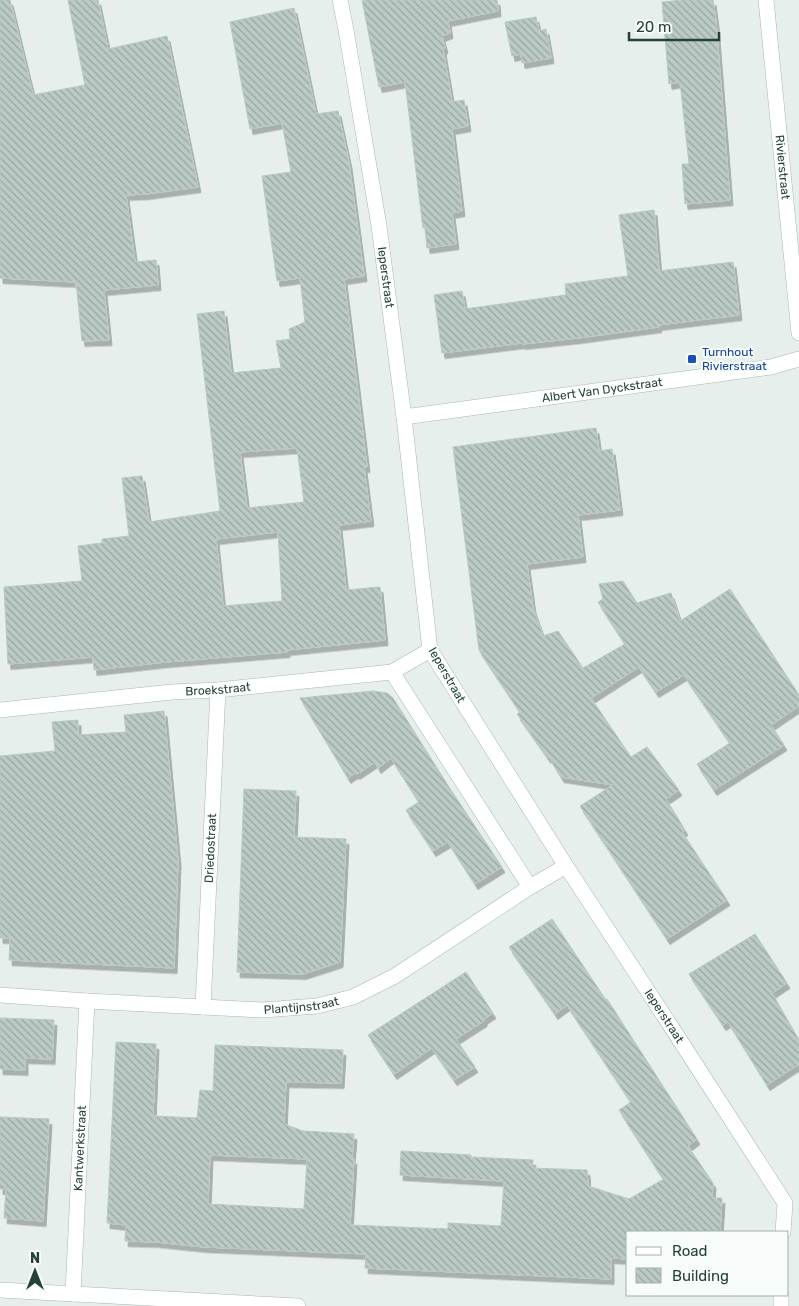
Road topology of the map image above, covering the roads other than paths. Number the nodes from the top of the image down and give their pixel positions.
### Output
1 (340, 0) edge
2 (766, 0) edge
3 (799, 333) edge
4 (799, 359) edge
5 (404, 416) junction
6 (430, 650) junction
7 (392, 672) junction
8 (218, 690) junction
9 (0, 710) edge
10 (566, 866) junction
11 (530, 887) junction
12 (0, 995) edge
13 (87, 1001) junction
14 (203, 1007) junction
15 (783, 1231) edge
16 (0, 1290) edge
17 (73, 1294) junction
18 (298, 1306) edge

1 - 5 street, Ieperstraat
2 - 3 street, Rivierstraat
4 - 5 street, Albert Van Dyckstraat
5 - 6 street, Ieperstraat
6 - 7 street, Broekstraat
6 - 10 street, Ieperstraat
7 - 8 street, Broekstraat
7 - 11 street
8 - 9 street, Broekstraat
8 - 14 street, Driedostraat
10 - 11 street, Plantijnstraat
10 - 15 street, Ieperstraat
11 - 14 street, Plantijnstraat
12 - 13 street, Plantijnstraat
13 - 14 street, Plantijnstraat
13 - 17 street, Kantwerkstraat
16 - 17 street
17 - 18 street

